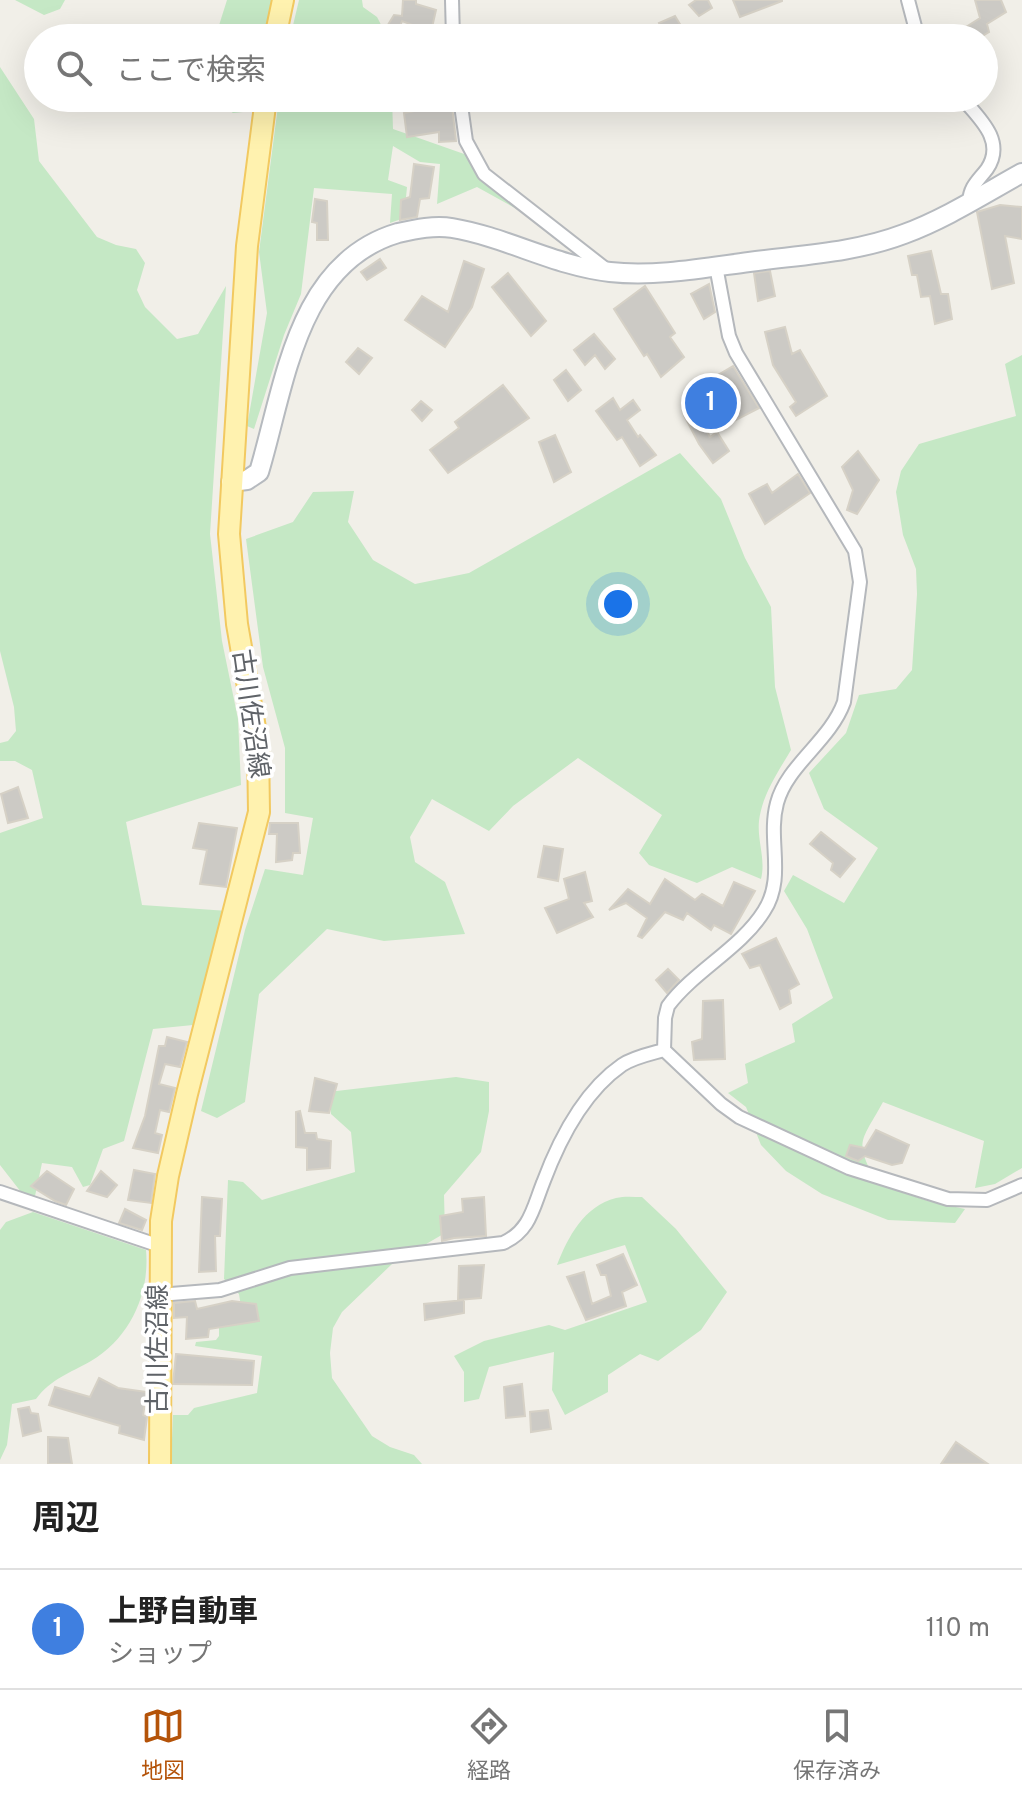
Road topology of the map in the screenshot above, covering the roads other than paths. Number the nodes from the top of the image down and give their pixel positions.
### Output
1 (283, 0) edge
2 (452, 0) edge
3 (908, 0) edge
4 (278, 24) edge
5 (453, 24) edge
6 (914, 24) edge
7 (264, 112) edge
8 (462, 112) edge
9 (974, 112) edge
10 (1022, 173) edge
11 (969, 202) junction
12 (716, 266) junction
13 (610, 272) junction
14 (231, 482) junction
15 (664, 1050) junction
16 (1022, 1185) edge
17 (0, 1192) edge
18 (160, 1246) junction
19 (159, 1295) junction
20 (160, 1464) edge

1 - 4 main road
2 - 5 street
3 - 6 street
7 - 14 main road, 古川佐沼線
8 - 13 street
9 - 11 street
10 - 11 street
11 - 12 street
12 - 13 street
12 - 15 street
13 - 14 street
14 - 18 main road, 古川佐沼線
15 - 16 street
15 - 19 street
17 - 18 street
18 - 19 main road, 古川佐沼線
19 - 20 main road, 古川佐沼線

